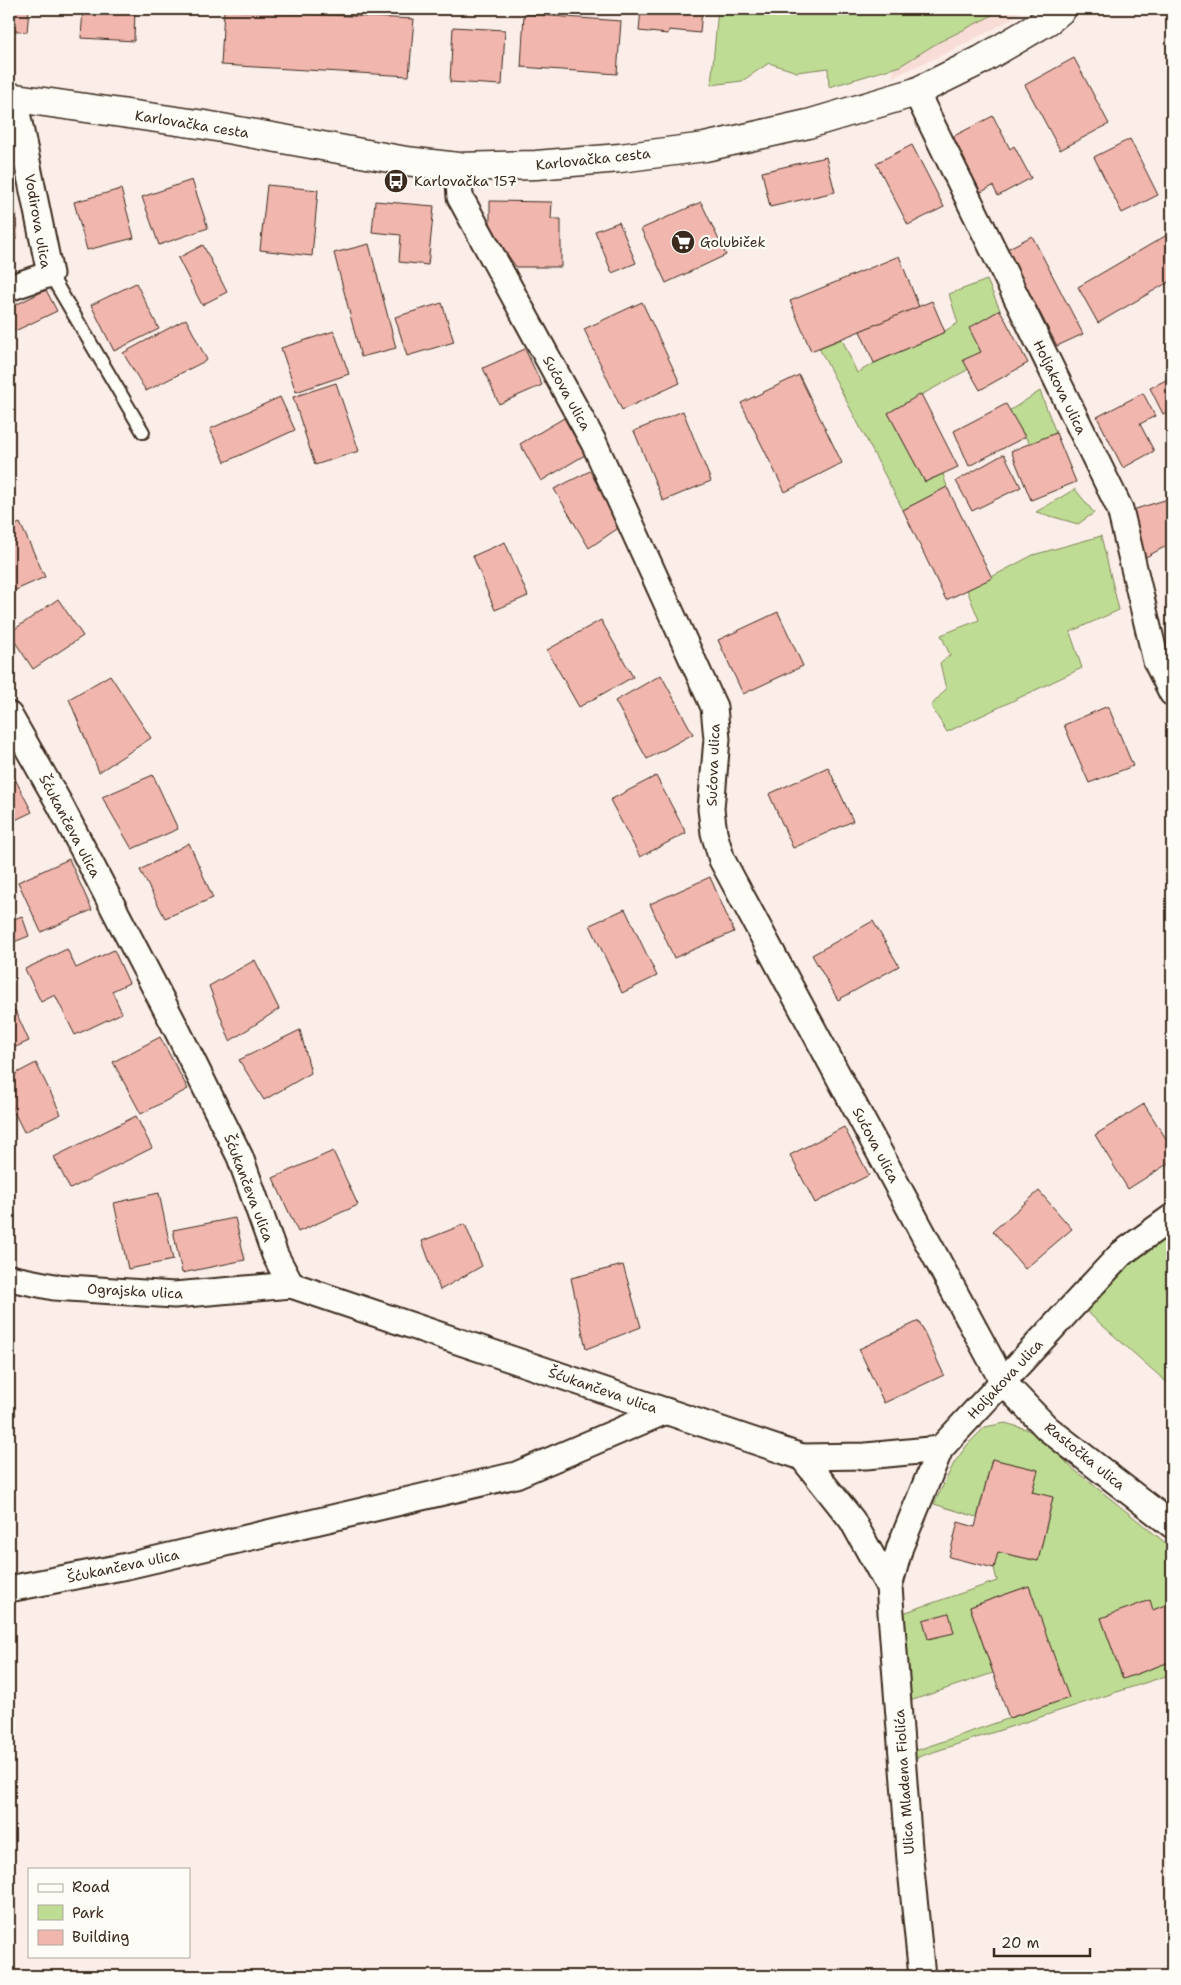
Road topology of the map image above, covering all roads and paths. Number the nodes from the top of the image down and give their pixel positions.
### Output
1 (1062, 9) edge
2 (916, 92) junction
3 (11, 98) edge
4 (458, 166) junction
5 (50, 274) junction
6 (9, 288) edge
7 (143, 432) dead end
8 (1172, 693) edge
9 (9, 716) edge
10 (1172, 1217) edge
11 (9, 1278) edge
12 (291, 1285) junction
13 (1003, 1382) junction
14 (666, 1411) junction
15 (940, 1449) junction
16 (802, 1457) junction
17 (1172, 1525) edge
18 (889, 1587) junction
19 (9, 1589) edge
20 (922, 1976) edge

1 - 2 street, Karlovačka cesta
2 - 4 street, Karlovačka cesta
2 - 8 street, Holjakova ulica
3 - 4 street, Karlovačka cesta
3 - 5 street, Vodirova ulica
4 - 13 street, Sućova ulica
5 - 6 street, Vodirova ulica
5 - 7 lane
9 - 12 street, Šćukančeva ulica
10 - 13 street, Holjakova ulica
11 - 12 street, Ograjska ulica
12 - 14 street, Šćukančeva ulica
13 - 15 street, Holjakova ulica
13 - 17 street, Rastočka ulica
14 - 16 street, Šćukančeva ulica
14 - 19 street, Šćukančeva ulica
15 - 16 street
15 - 18 street, Ulica Mladena Fiolića
16 - 18 street, Ulica Mladena Fiolića
18 - 20 street, Ulica Mladena Fiolića

